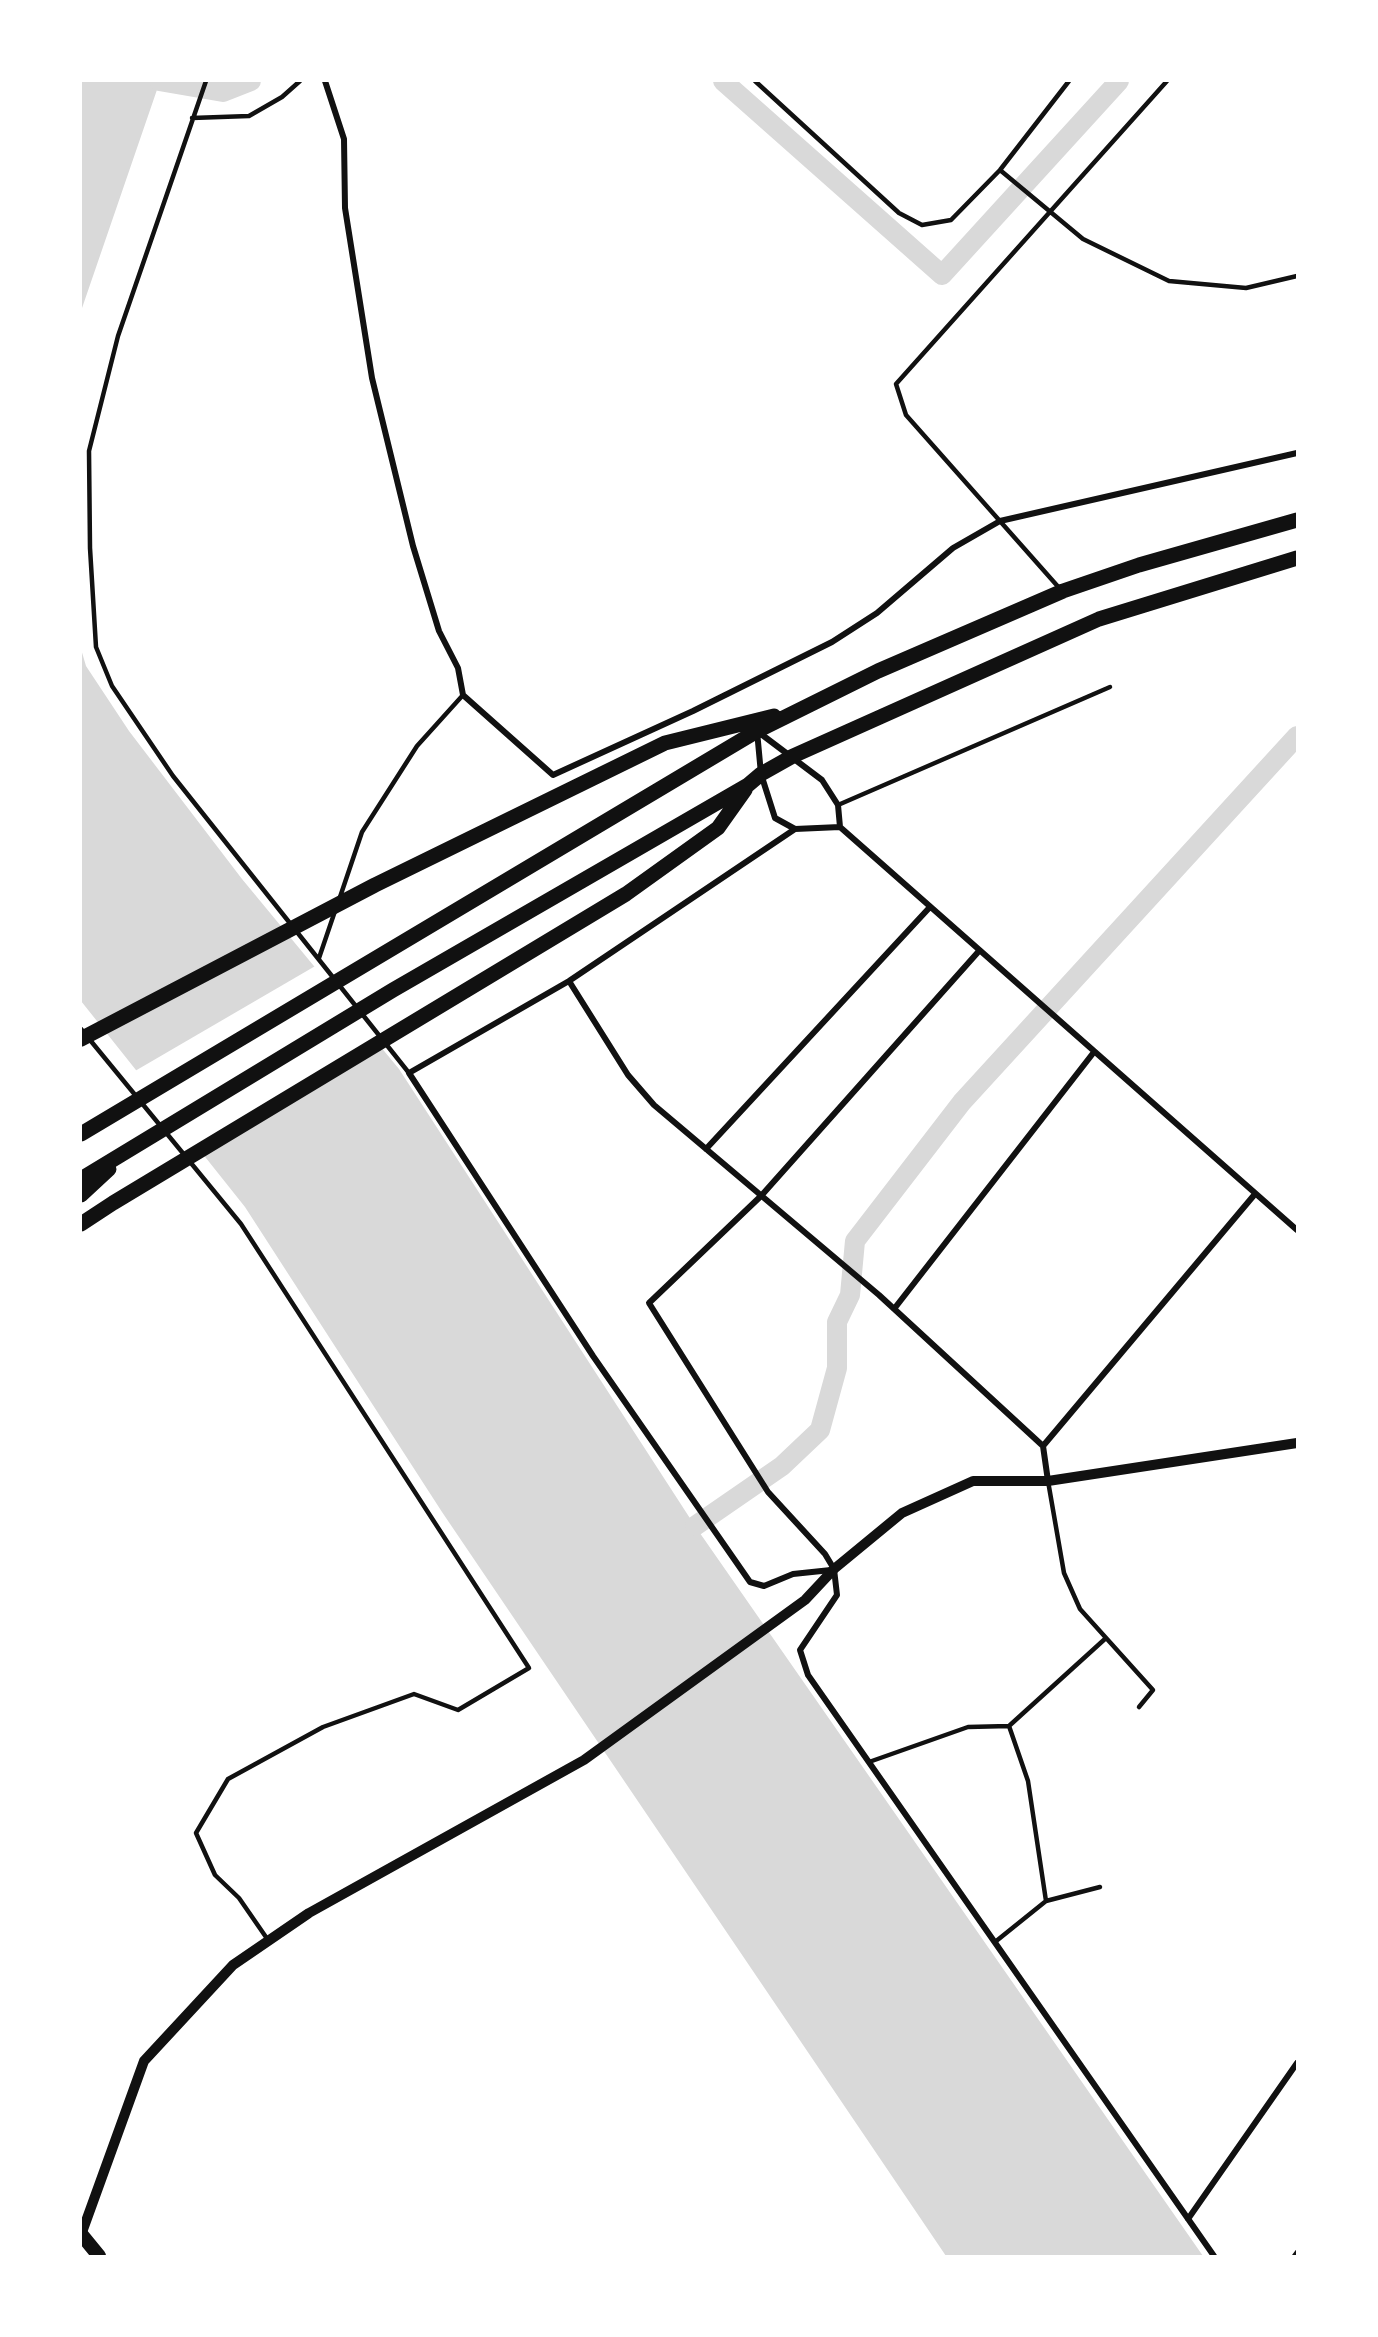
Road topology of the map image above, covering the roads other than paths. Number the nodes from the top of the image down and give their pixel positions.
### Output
1 (206, 81) edge
2 (300, 81) edge
3 (325, 81) edge
4 (755, 81) edge
5 (1069, 81) edge
6 (1167, 81) edge
7 (192, 118) junction
8 (1000, 170) junction
9 (1050, 213) junction
10 (1297, 276) edge
11 (1297, 453) edge
12 (1297, 520) edge
13 (1000, 521) junction
14 (1297, 558) edge
15 (1063, 591) junction
16 (1110, 687) dead end
17 (463, 695) junction
18 (803, 708) junction
19 (758, 731) junction
20 (793, 756) junction
21 (761, 774) junction
22 (748, 785) junction
23 (838, 804) junction
24 (840, 826) junction
25 (795, 829) junction
26 (930, 907) junction
27 (979, 951) junction
28 (319, 957) junction
29 (569, 981) junction
30 (81, 1029) edge
31 (81, 1039) edge
32 (1094, 1052) junction
33 (409, 1073) junction
34 (101, 1122) junction
35 (81, 1126) edge
36 (81, 1134) edge
37 (706, 1149) junction
38 (121, 1156) junction
39 (81, 1179) edge
40 (1255, 1194) junction
41 (81, 1195) edge
42 (761, 1196) junction
43 (81, 1224) edge
44 (1297, 1230) edge
45 (894, 1309) junction
46 (1297, 1443) edge
47 (1043, 1446) junction
48 (1048, 1481) junction
49 (834, 1569) junction
50 (1106, 1638) junction
51 (1139, 1707) dead end
52 (1009, 1726) junction
53 (869, 1762) junction
54 (1100, 1887) dead end
55 (1046, 1901) junction
56 (268, 1941) junction
57 (994, 1942) junction
58 (1297, 2063) edge
59 (1188, 2219) junction
60 (81, 2235) edge
61 (1297, 2252) edge
62 (99, 2256) edge
63 (1214, 2256) edge
64 (1294, 2256) edge

1 - 7 lane
2 - 7 lane
3 - 17 street
4 - 8 lane
5 - 8 lane
6 - 9 lane
7 - 28 lane
8 - 9 lane
9 - 10 lane
9 - 13 lane
11 - 13 street
12 - 15 highway
13 - 15 lane
13 - 17 street
14 - 20 highway
15 - 18 highway
16 - 23 lane
17 - 28 lane
18 - 19 highway
18 - 31 highway
19 - 20 street
19 - 21 street
19 - 34 highway
20 - 21 highway
20 - 23 street
21 - 22 highway
21 - 25 street
22 - 38 highway
22 - 43 highway
23 - 24 street
24 - 25 street
24 - 26 street
25 - 29 street
26 - 27 street
26 - 37 street
27 - 32 street
27 - 42 street
28 - 33 lane
29 - 33 street
29 - 37 street
30 - 56 lane
32 - 40 street
32 - 45 street
33 - 49 street
34 - 35 highway
34 - 36 highway
37 - 42 street
38 - 39 highway
38 - 41 highway
40 - 44 street
40 - 47 street
42 - 45 street
42 - 49 street
45 - 47 street
46 - 48 street
47 - 48 street
48 - 49 street
48 - 50 lane
49 - 53 street
49 - 56 street
50 - 51 lane
50 - 52 lane
52 - 53 lane
52 - 55 lane
53 - 57 street
54 - 55 lane
55 - 57 lane
56 - 60 street
57 - 59 street
58 - 59 street
59 - 63 street
60 - 62 main road
61 - 64 lane

